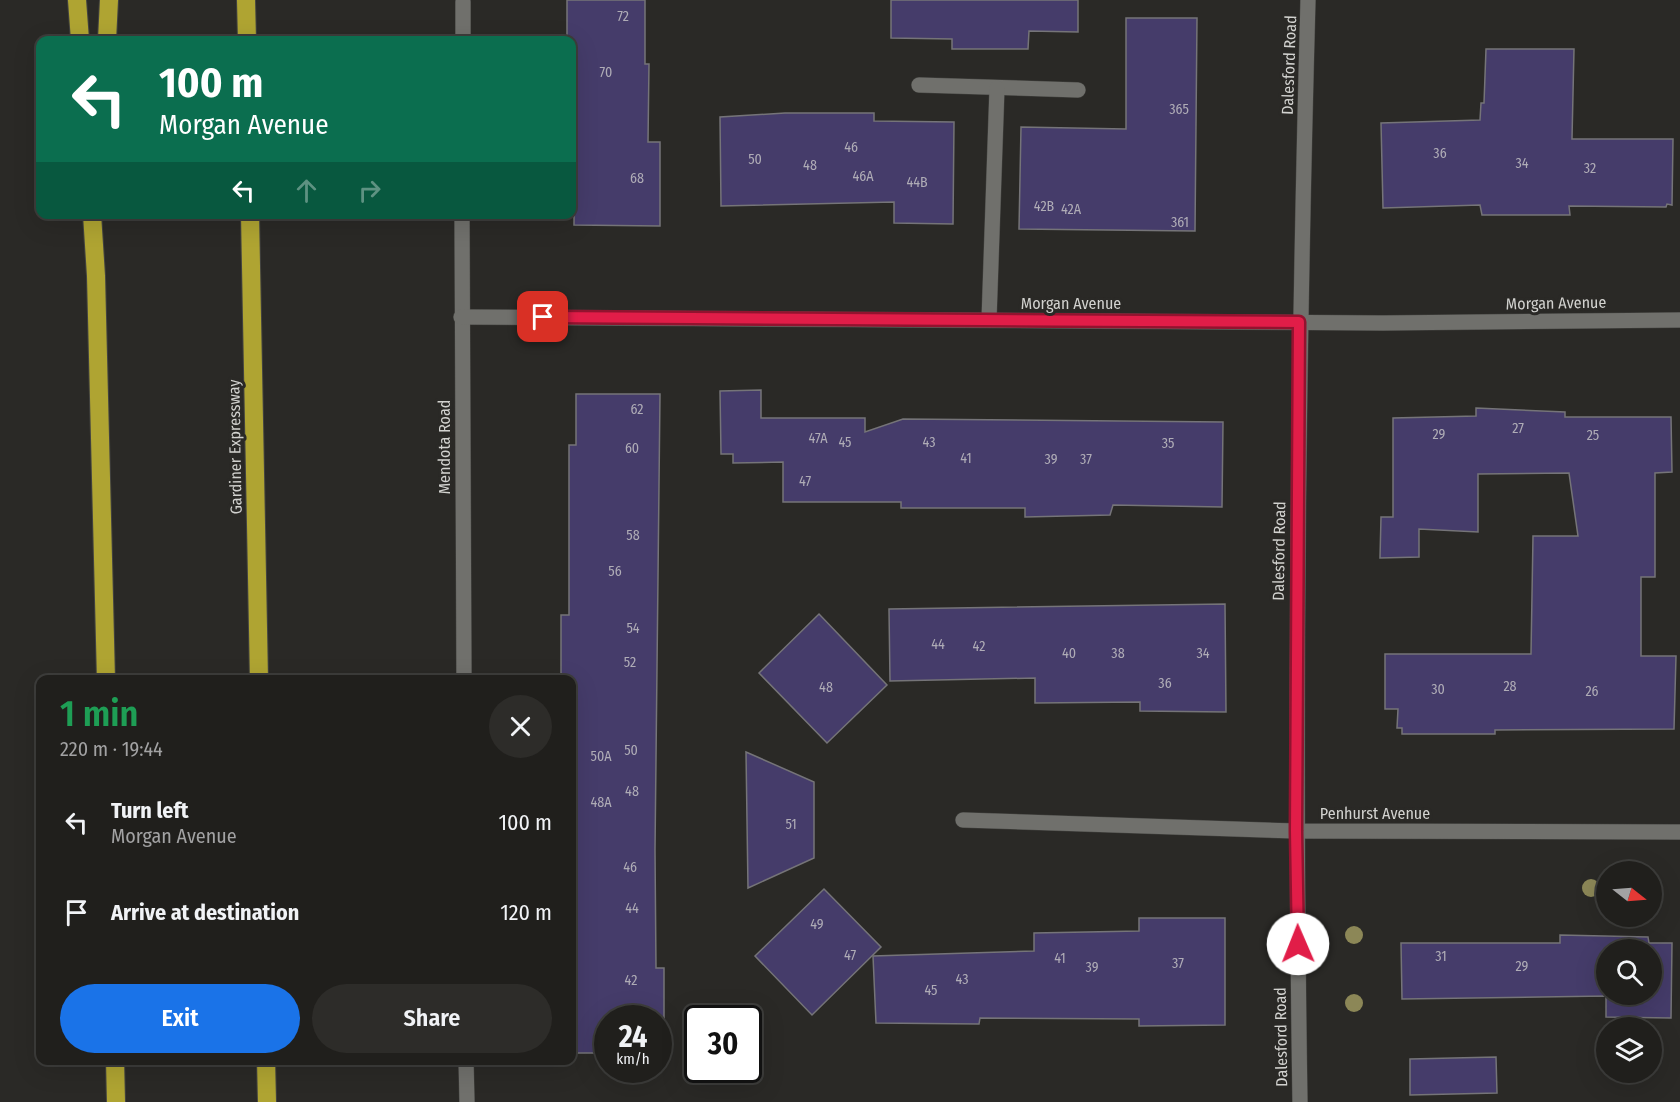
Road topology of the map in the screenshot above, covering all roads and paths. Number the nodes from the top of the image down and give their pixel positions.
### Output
1 (77, 0) edge
2 (110, 0) edge
3 (246, 0) edge
4 (1308, 0) edge
5 (463, 2) dead end
6 (80, 36) edge
7 (107, 36) edge
8 (247, 36) edge
9 (463, 36) edge
10 (919, 85) dead end
11 (997, 88) junction
12 (1078, 90) dead end
13 (92, 219) edge
14 (99, 219) edge
15 (250, 219) edge
16 (462, 219) edge
17 (96, 276) junction
18 (461, 317) junction
19 (989, 320) junction
20 (1680, 320) edge
21 (1299, 322) junction
22 (106, 675) edge
23 (259, 675) edge
24 (464, 675) edge
25 (963, 820) dead end
26 (1296, 831) junction
27 (1680, 832) edge
28 (115, 1065) edge
29 (266, 1065) edge
30 (466, 1065) edge
31 (116, 1102) edge
32 (267, 1102) edge
33 (466, 1102) edge
34 (1300, 1102) edge

1 - 6 highway
2 - 7 highway
3 - 8 highway
4 - 21 street, Dalesford Road
5 - 9 street
10 - 11 street
11 - 12 street
11 - 19 street
13 - 17 highway
14 - 17 highway
15 - 23 highway, Gardiner Expressway
16 - 18 street, Mendota Road
17 - 22 highway
18 - 19 street, Morgan Avenue
18 - 24 street, Mendota Road
19 - 21 street, Morgan Avenue
20 - 21 street, Morgan Avenue
21 - 26 street, Dalesford Road
25 - 26 street, Penhurst Avenue
26 - 27 street, Penhurst Avenue
26 - 34 street, Dalesford Road
28 - 31 highway
29 - 32 highway
30 - 33 street

